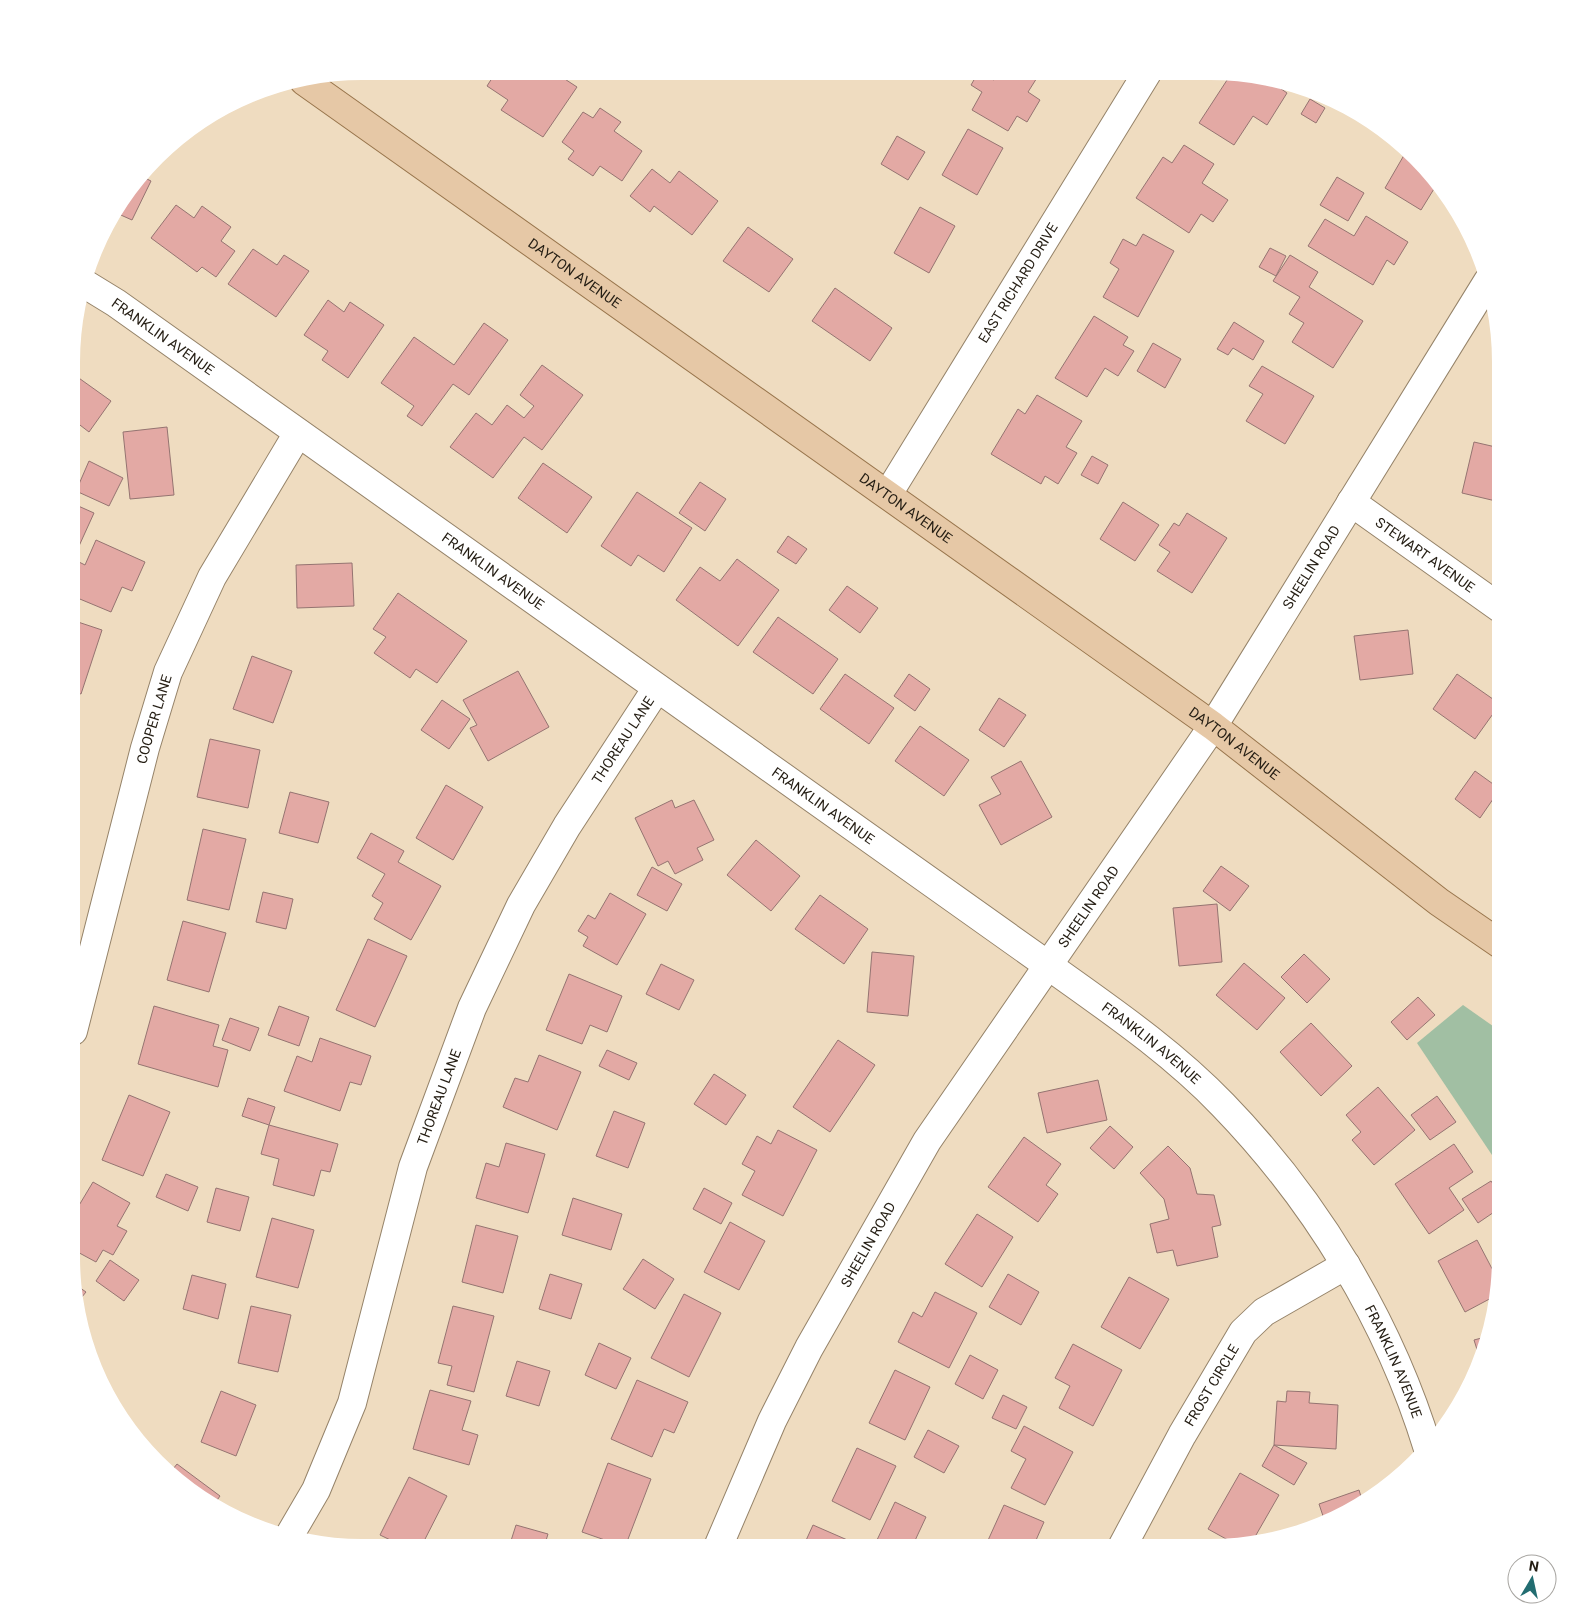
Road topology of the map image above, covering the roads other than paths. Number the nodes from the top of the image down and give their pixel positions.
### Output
1 (1143, 80) edge
2 (309, 85) edge
3 (90, 287) edge
4 (1482, 290) edge
5 (298, 433) junction
6 (888, 494) junction
7 (1351, 502) junction
8 (1492, 602) edge
9 (657, 688) junction
10 (1213, 726) junction
11 (1492, 938) edge
12 (1049, 966) junction
13 (80, 1003) edge
14 (1346, 1265) junction
15 (1425, 1440) edge
16 (293, 1530) edge
17 (721, 1539) edge
18 (1126, 1539) edge

1 - 6 street, EAST RICHARD DRIVE
2 - 6 main road, DAYTON AVENUE
3 - 5 street, FRANKLIN AVENUE
4 - 7 street, SHEELIN ROAD
5 - 9 street, FRANKLIN AVENUE
5 - 13 street, COOPER LANE
6 - 10 main road, DAYTON AVENUE
7 - 8 street, STEWART AVENUE
7 - 10 street, SHEELIN ROAD
9 - 12 street, FRANKLIN AVENUE
9 - 16 street, THOREAU LANE
10 - 11 main road, DAYTON AVENUE
10 - 12 street, SHEELIN ROAD
12 - 14 street, FRANKLIN AVENUE
12 - 17 street, SHEELIN ROAD
14 - 15 street, FRANKLIN AVENUE
14 - 18 street, FROST CIRCLE

